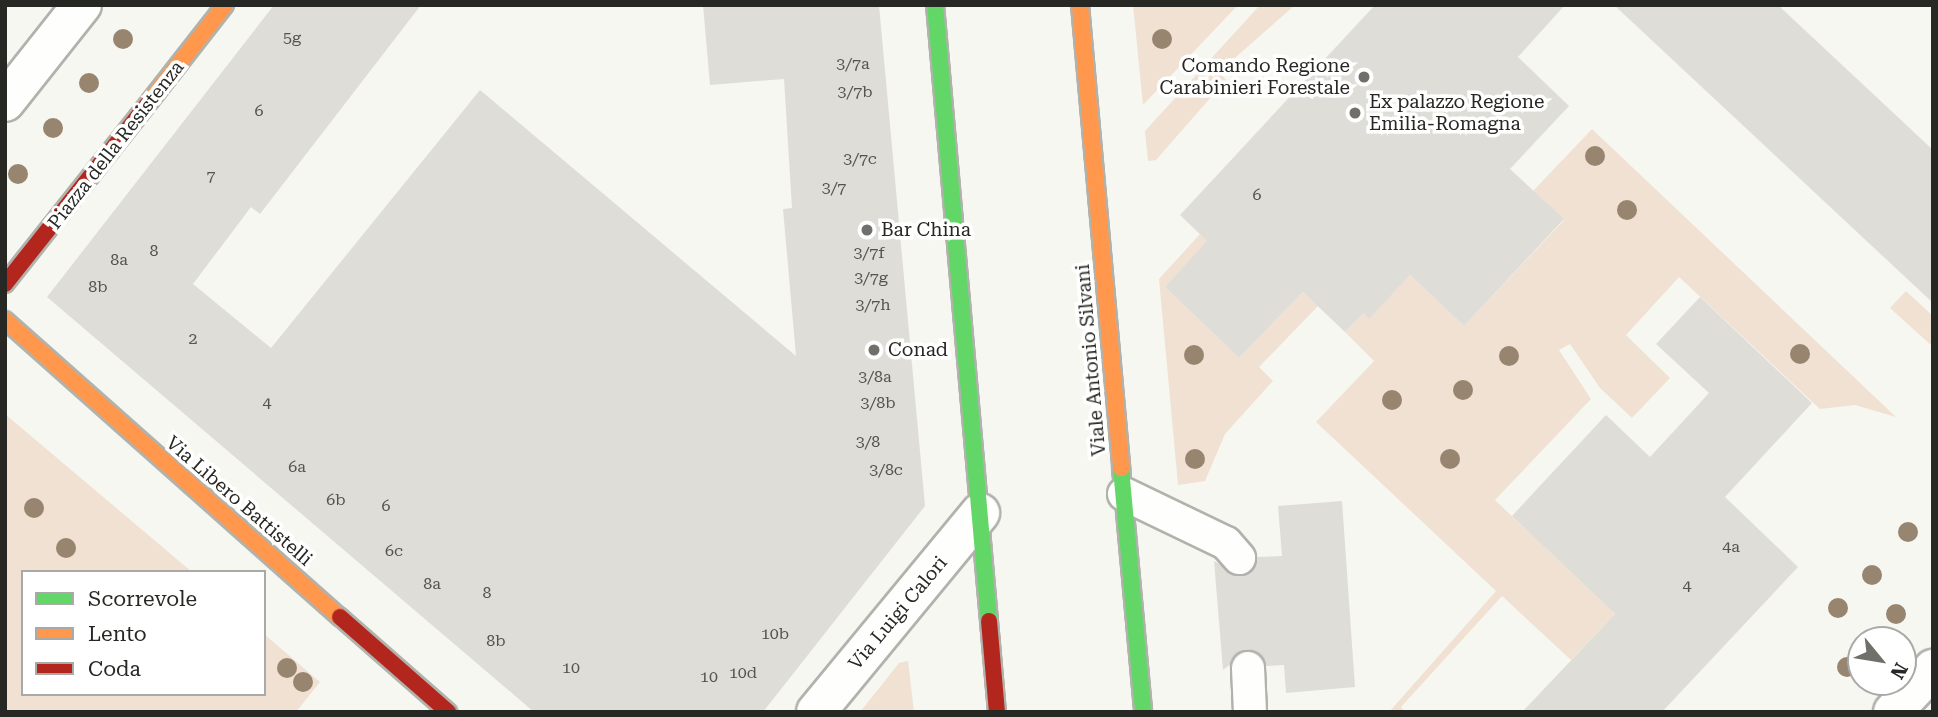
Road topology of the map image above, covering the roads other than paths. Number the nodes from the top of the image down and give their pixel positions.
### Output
1 (82, 5) edge
2 (225, 5) edge
3 (935, 5) edge
4 (1080, 5) edge
5 (5, 102) edge
6 (5, 284) edge
7 (5, 320) edge
8 (1124, 494) junction
9 (980, 513) junction
10 (1239, 558) dead end
11 (1248, 668) dead end
12 (1933, 669) edge
13 (448, 712) edge
14 (816, 712) edge
15 (998, 712) edge
16 (1143, 712) edge
17 (1250, 712) edge
18 (1894, 712) edge

1 - 5 street
2 - 6 main road, Piazza della Resistenza
3 - 9 main road
4 - 8 main road, Viale Antonio Silvani
7 - 13 main road, Via Libero Battistelli
8 - 10 lane
8 - 16 main road, Viale Antonio Silvani
9 - 14 street, Via Luigi Calori
9 - 15 main road
11 - 17 lane
12 - 18 street

